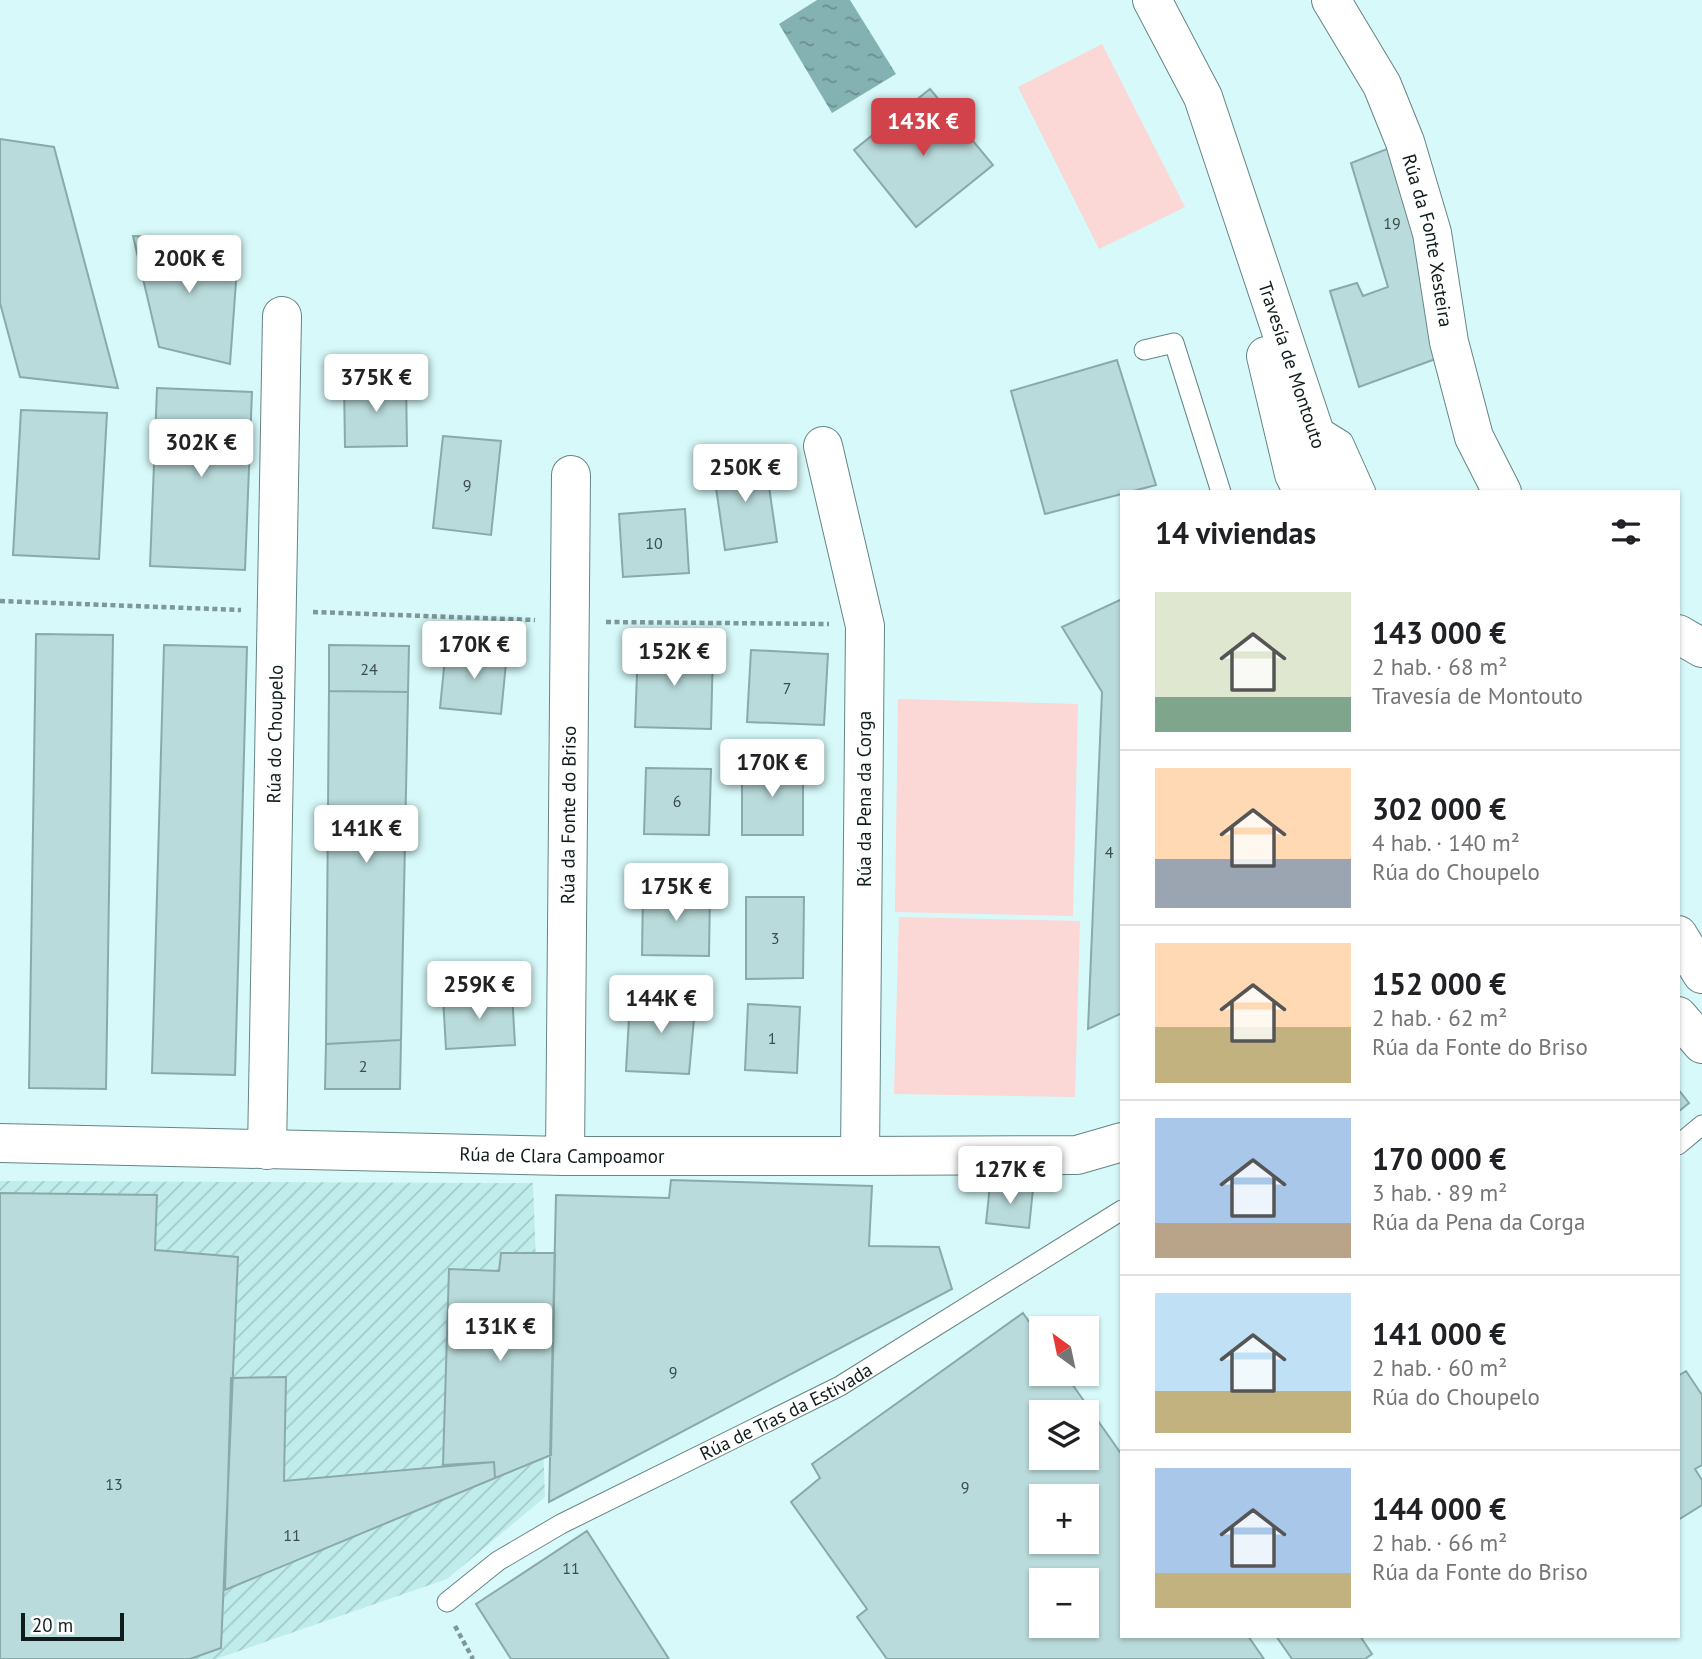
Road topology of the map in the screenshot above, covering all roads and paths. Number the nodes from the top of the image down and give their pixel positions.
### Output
1 (1152, 0) edge
2 (1331, 0) edge
3 (1249, 237) junction
4 (282, 316) dead end
5 (1144, 350) dead end
6 (1312, 422) junction
7 (823, 446) dead end
8 (570, 475) dead end
9 (1298, 486) edge
10 (1220, 490) edge
11 (1336, 490) edge
12 (1365, 490) edge
13 (1501, 490) edge
14 (0, 601) edge
15 (275, 611) junction
16 (569, 621) junction
17 (864, 626) junction
18 (1680, 635) edge
19 (1702, 648) edge
20 (1680, 938) edge
21 (1702, 974) edge
22 (1680, 1018) edge
23 (1702, 1044) edge
24 (1702, 1125) edge
25 (0, 1143) edge
26 (1120, 1143) edge
27 (1680, 1143) edge
28 (267, 1150) junction
29 (565, 1156) junction
30 (860, 1156) junction
31 (1120, 1211) edge
32 (447, 1602) joint
33 (473, 1659) edge

1 - 3 street, Travesía de Montouto
2 - 13 street, Rúa da Fonte Xesteira
3 - 6 street, Travesía de Montouto
3 - 9 street, Travesía de Montouto
4 - 15 street, Rúa do Choupelo
5 - 10 lane
6 - 11 street, Travesía de Montouto
6 - 12 lane
7 - 17 street, Rúa da Pena da Corga
8 - 16 street, Rúa da Fonte do Briso
14 - 15 path
15 - 16 path
15 - 28 street, Rúa do Choupelo
16 - 17 path
16 - 29 street, Rúa da Fonte do Briso
17 - 30 street, Rúa da Pena da Corga
18 - 19 street
20 - 21 street
22 - 23 street
24 - 27 lane
25 - 28 street, Rúa de Clara Campoamor
26 - 30 street, Rúa de Clara Campoamor
28 - 29 street, Rúa de Clara Campoamor
29 - 30 street, Rúa de Clara Campoamor
31 - 32 lane, Rúa de Tras da Estivada
32 - 33 path

